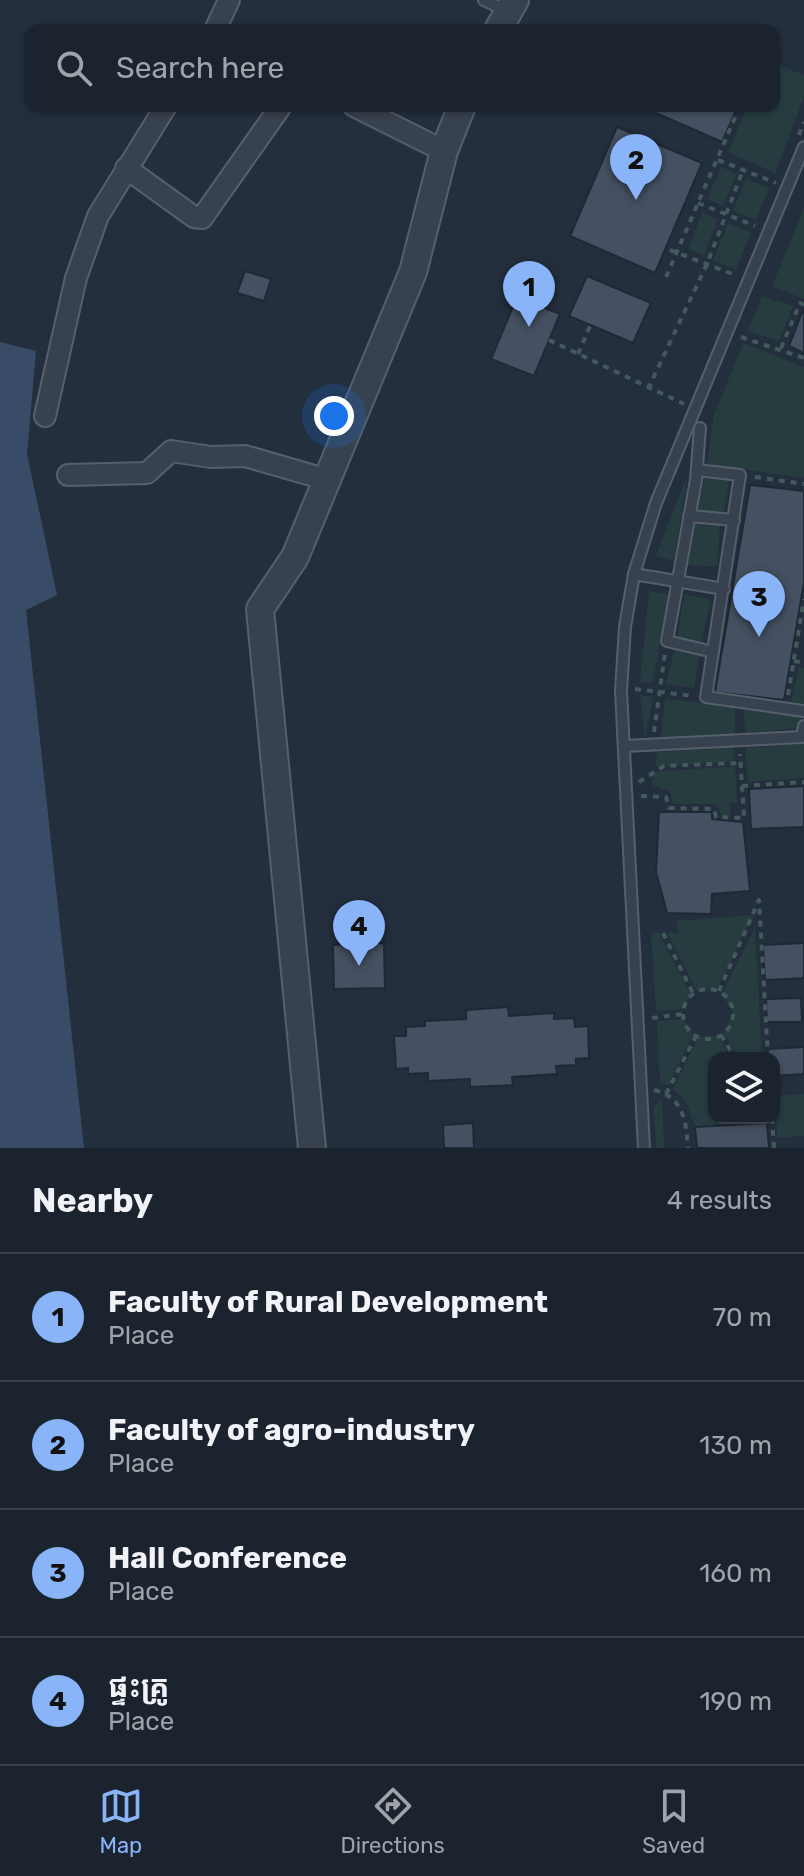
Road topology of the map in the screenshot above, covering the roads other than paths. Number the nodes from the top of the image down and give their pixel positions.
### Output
1 (229, 0) edge
2 (219, 24) edge
3 (162, 112) edge
4 (277, 112) edge
5 (366, 112) edge
6 (460, 112) edge
7 (804, 147) edge
8 (444, 151) junction
9 (126, 168) junction
10 (45, 416) dead end
11 (700, 428) dead end
12 (697, 470) junction
13 (68, 475) dead end
14 (328, 480) junction
15 (689, 516) junction
16 (734, 520) junction
17 (634, 574) junction
18 (678, 581) junction
19 (724, 589) junction
20 (713, 652) junction
21 (804, 711) edge
22 (804, 726) edge
23 (624, 746) junction
24 (312, 1148) edge
25 (644, 1148) edge

1 - 2 street
3 - 9 street
4 - 9 street
5 - 8 street
6 - 8 street
7 - 17 lane
8 - 14 street
9 - 10 street
11 - 12 lane
12 - 15 lane
12 - 16 lane
13 - 14 street
14 - 24 street
15 - 16 lane
15 - 18 lane
16 - 19 lane
17 - 18 lane
17 - 23 lane
18 - 19 lane
18 - 20 lane
19 - 20 lane
20 - 21 lane
22 - 23 lane
23 - 25 lane

